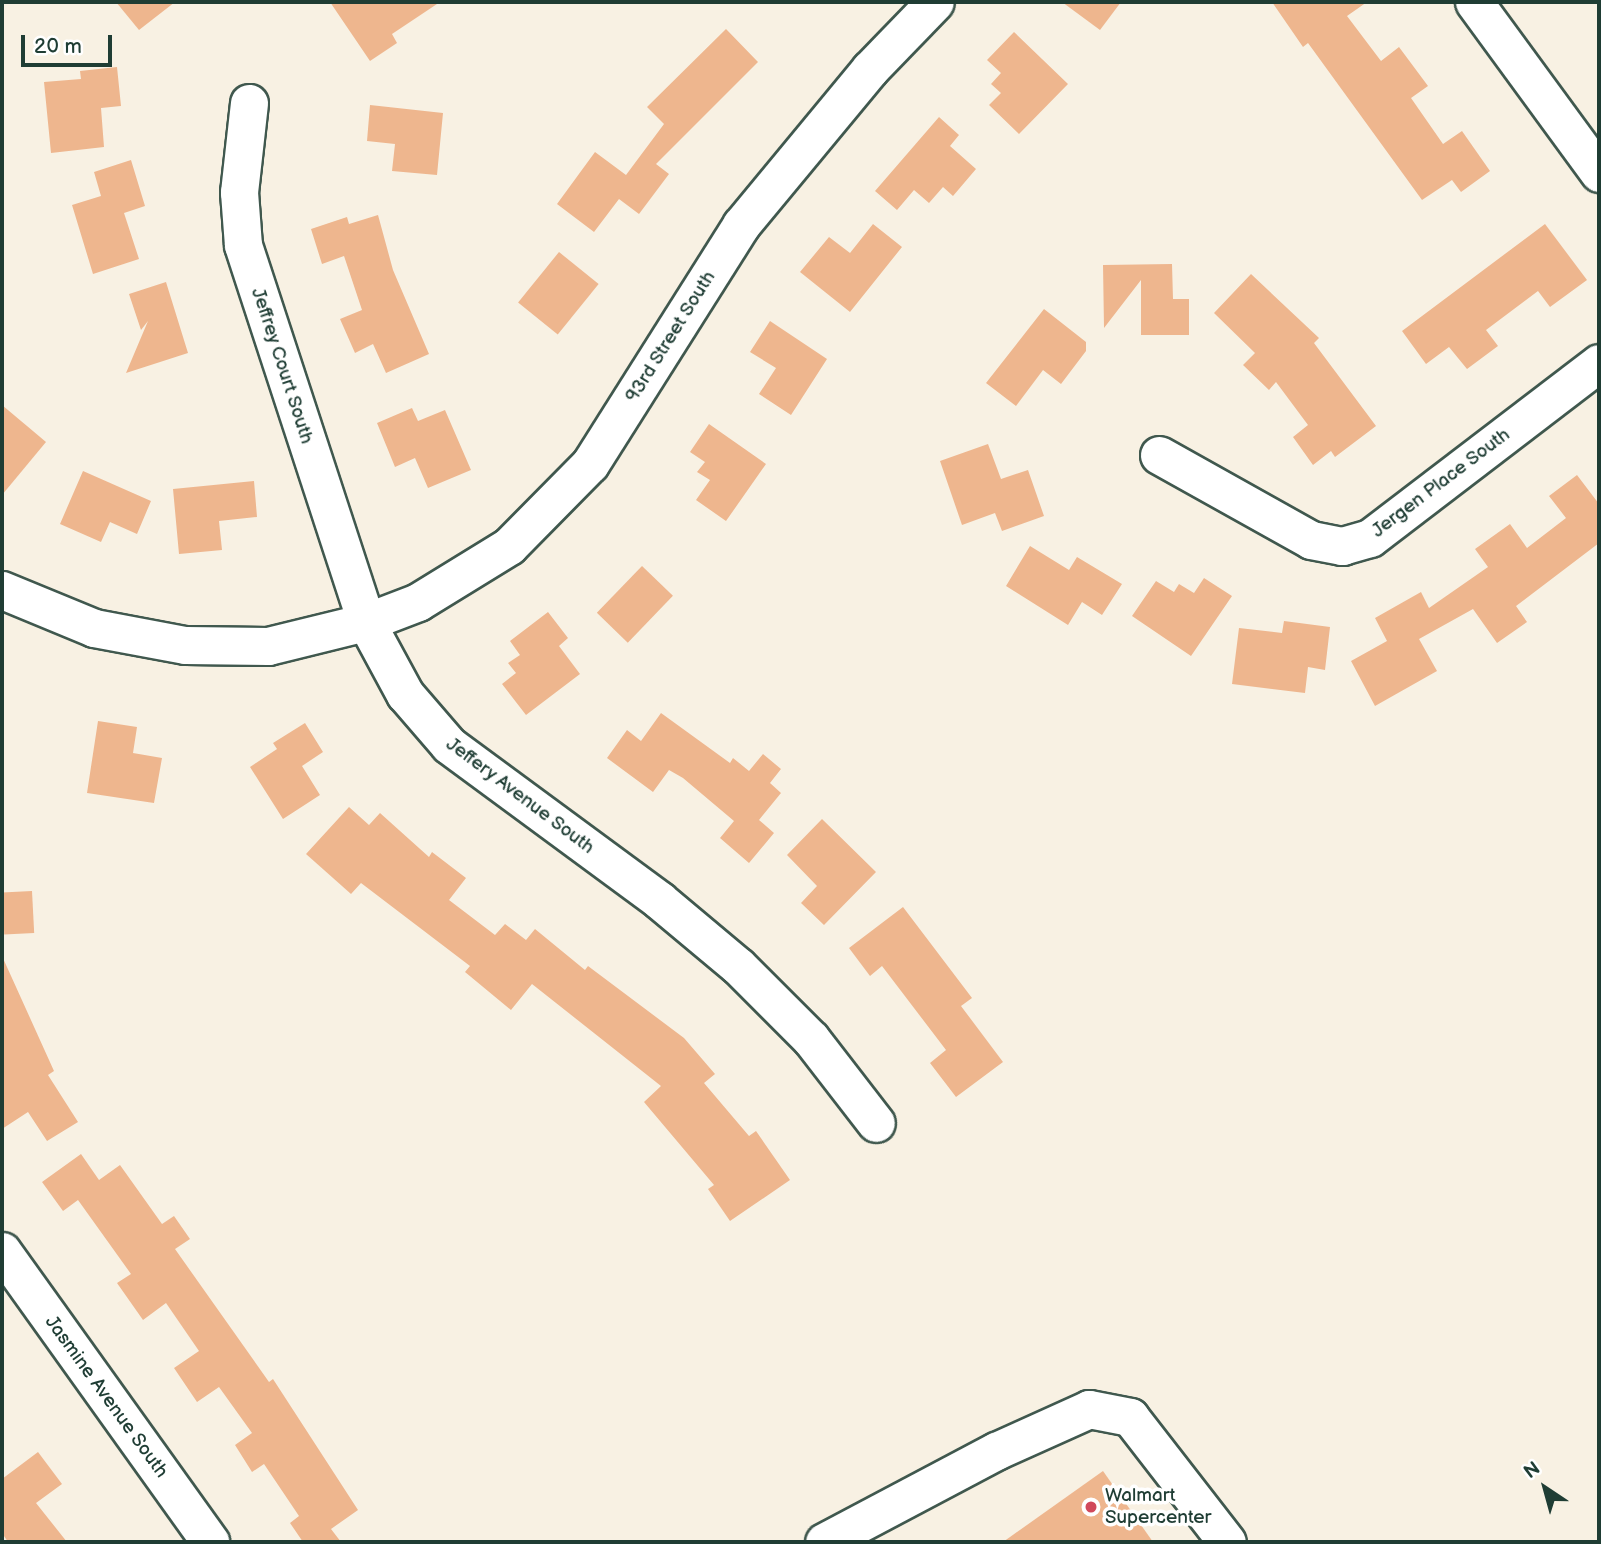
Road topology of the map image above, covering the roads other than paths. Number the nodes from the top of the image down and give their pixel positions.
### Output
1 (935, 2) edge
2 (1474, 2) edge
3 (249, 103) dead end
4 (1599, 173) edge
5 (1599, 363) edge
6 (1159, 455) dead end
7 (2, 590) edge
8 (366, 622) junction
9 (876, 1123) dead end
10 (2, 1251) edge
11 (210, 1542) edge
12 (824, 1542) edge
13 (1227, 1542) edge

1 - 8 street, 93rd Street South
2 - 4 street
3 - 8 street, Jeffrey Court South
5 - 6 street, Jergen Place South
7 - 8 street
8 - 9 street, Jeffery Avenue South
10 - 11 street, Jasmine Avenue South
12 - 13 street

